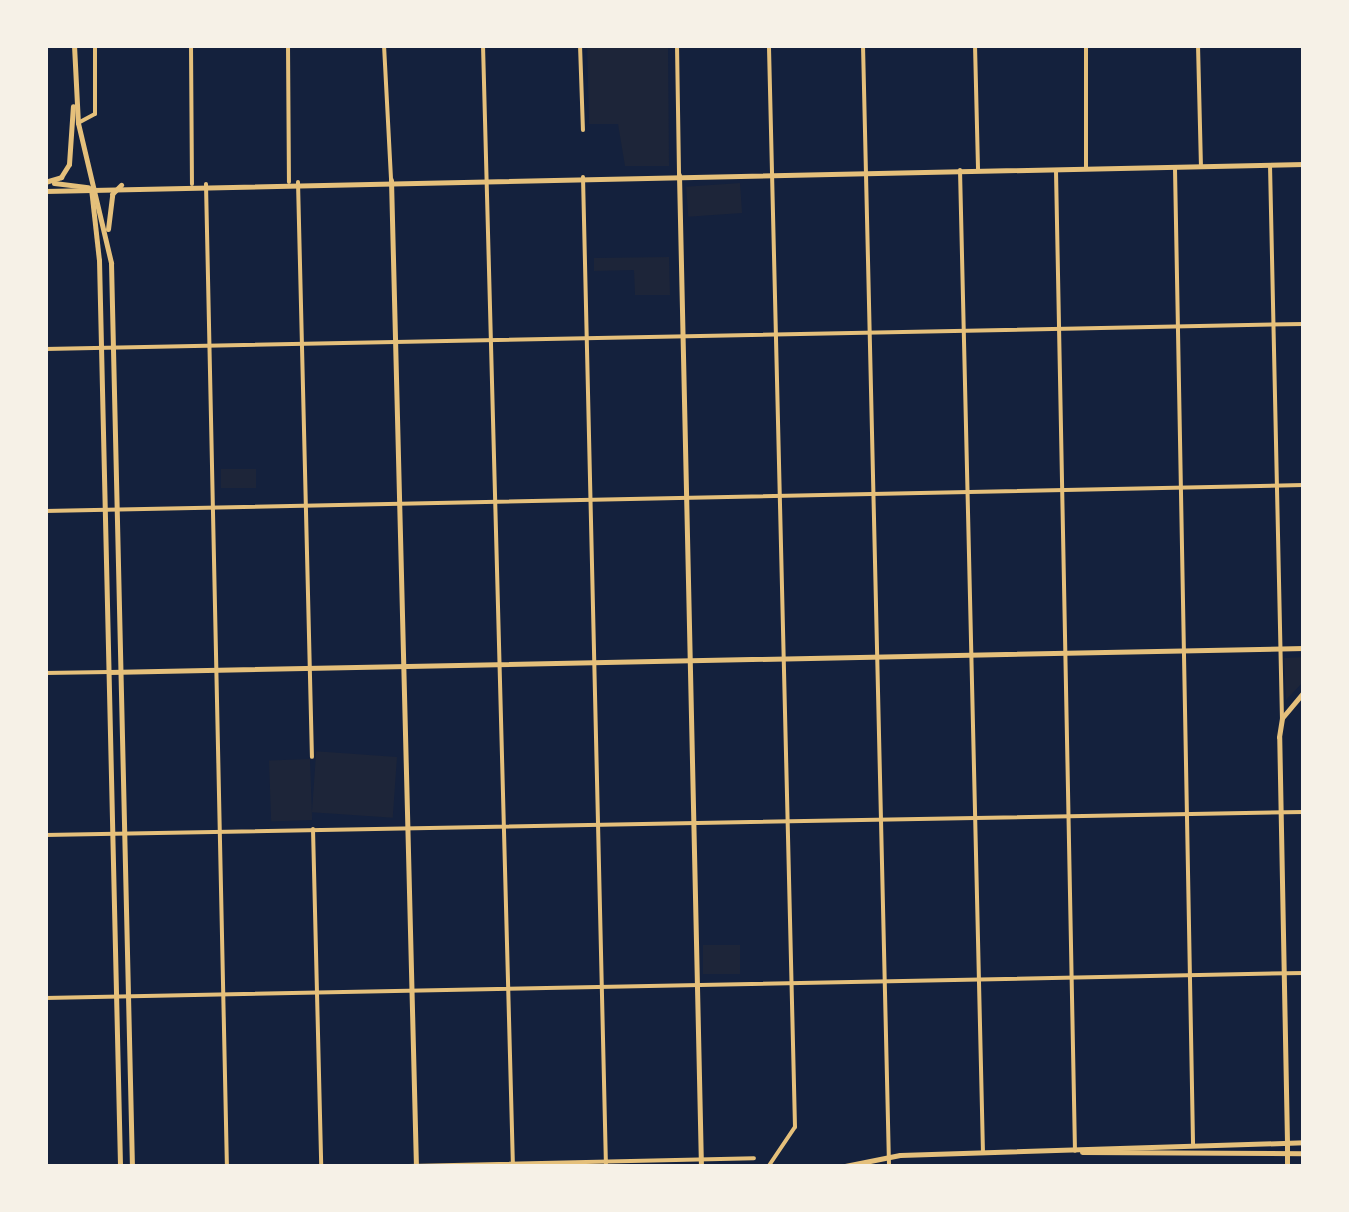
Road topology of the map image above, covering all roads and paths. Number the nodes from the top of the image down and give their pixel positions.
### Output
1 (74, 45) edge
2 (95, 45) edge
3 (191, 45) edge
4 (288, 45) edge
5 (384, 45) edge
6 (483, 45) edge
7 (580, 45) edge
8 (676, 45) edge
9 (769, 45) edge
10 (863, 45) edge
11 (975, 45) edge
12 (1086, 45) edge
13 (1198, 45) edge
14 (74, 83) junction
15 (78, 124) junction
16 (582, 130) dead end
17 (1304, 164) edge
18 (1270, 165) junction
19 (1175, 166) junction
20 (1201, 166) junction
21 (1056, 168) junction
22 (1086, 168) junction
23 (960, 170) junction
24 (978, 170) junction
25 (866, 172) junction
26 (772, 174) junction
27 (680, 175) junction
28 (583, 177) junction
29 (486, 178) junction
30 (391, 180) junction
31 (45, 182) edge
32 (290, 182) junction
33 (298, 182) junction
34 (192, 184) junction
35 (206, 184) junction
36 (122, 185) junction
37 (90, 188) junction
38 (45, 191) edge
39 (106, 232) junction
40 (1272, 324) junction
41 (1304, 324) edge
42 (1178, 325) junction
43 (1056, 328) junction
44 (868, 329) junction
45 (962, 329) junction
46 (774, 332) junction
47 (680, 334) junction
48 (586, 336) junction
49 (491, 339) junction
50 (397, 341) junction
51 (302, 343) junction
52 (210, 345) junction
53 (101, 348) junction
54 (112, 348) junction
55 (45, 349) edge
56 (1274, 486) junction
57 (1304, 486) edge
58 (1181, 488) junction
59 (1061, 491) junction
60 (968, 493) junction
61 (875, 495) junction
62 (684, 496) junction
63 (780, 497) junction
64 (590, 498) junction
65 (495, 500) junction
66 (401, 502) junction
67 (306, 505) junction
68 (213, 507) junction
69 (116, 509) junction
70 (105, 510) junction
71 (45, 512) edge
72 (1277, 648) junction
73 (1304, 648) edge
74 (1184, 650) junction
75 (1065, 651) junction
76 (970, 652) junction
77 (878, 654) junction
78 (782, 656) junction
79 (688, 658) junction
80 (593, 661) junction
81 (499, 663) junction
82 (404, 665) junction
83 (310, 667) junction
84 (216, 670) junction
85 (109, 672) junction
86 (120, 672) junction
87 (45, 673) edge
88 (1304, 692) edge
89 (1282, 718) junction
90 (312, 757) dead end
91 (1281, 812) junction
92 (1304, 812) edge
93 (1187, 814) junction
94 (1070, 816) junction
95 (975, 817) junction
96 (882, 819) junction
97 (788, 820) junction
98 (692, 822) junction
99 (598, 824) junction
100 (505, 826) junction
101 (408, 828) junction
102 (314, 830) junction
103 (221, 831) junction
104 (126, 833) junction
105 (112, 834) junction
106 (45, 835) edge
107 (1304, 973) edge
108 (1283, 974) junction
109 (1188, 975) junction
110 (1071, 978) junction
111 (977, 979) junction
112 (883, 981) junction
113 (788, 983) junction
114 (694, 985) junction
115 (600, 987) junction
116 (507, 988) junction
117 (410, 991) junction
118 (316, 994) junction
119 (222, 995) junction
120 (115, 997) junction
121 (126, 997) junction
122 (45, 998) edge
123 (1287, 1142) junction
124 (1304, 1142) edge
125 (1193, 1144) junction
126 (1075, 1151) junction
127 (983, 1152) junction
128 (1304, 1153) edge
129 (1287, 1154) junction
130 (889, 1155) junction
131 (754, 1158) dead end
132 (701, 1159) junction
133 (606, 1164) edge
134 (513, 1165) edge
135 (416, 1166) edge
136 (120, 1167) edge
137 (132, 1167) edge
138 (227, 1167) edge
139 (321, 1167) edge
140 (364, 1167) edge
141 (701, 1167) edge
142 (768, 1167) edge
143 (840, 1167) edge
144 (889, 1167) edge
145 (1287, 1167) edge

1 - 14 main road
2 - 15 street
3 - 34 street
4 - 32 street
5 - 30 street
6 - 29 street
7 - 16 street
8 - 27 street
9 - 26 street
10 - 25 street
11 - 24 street
12 - 22 street
13 - 20 street
14 - 15 main road
14 - 31 main road
15 - 37 main road
17 - 18 main road
18 - 20 main road
18 - 40 street
19 - 20 main road
19 - 22 main road
19 - 42 street
21 - 22 main road
21 - 24 main road
21 - 43 street
23 - 24 main road
23 - 25 main road
23 - 45 street
25 - 26 main road
25 - 44 street
26 - 27 main road
26 - 46 street
27 - 28 main road
27 - 47 main road
28 - 29 main road
28 - 48 street
29 - 30 main road
29 - 49 street
30 - 33 main road
30 - 50 main road
31 - 37 main road
32 - 33 main road
32 - 35 main road
33 - 51 street
34 - 35 main road
34 - 36 main road
35 - 52 street
36 - 37 main road
36 - 39 main road
37 - 38 main road
37 - 39 main road
37 - 53 main road
39 - 54 main road
40 - 41 street
40 - 42 street
40 - 56 street
42 - 43 street
42 - 58 street
43 - 45 street
43 - 59 street
44 - 45 street
44 - 46 street
44 - 61 street
45 - 60 street
46 - 47 street
46 - 63 street
47 - 48 street
47 - 62 main road
48 - 49 street
48 - 64 street
49 - 50 street
49 - 65 street
50 - 51 street
50 - 66 main road
51 - 52 street
51 - 67 street
52 - 54 street
52 - 68 street
53 - 54 street
53 - 55 street
53 - 70 main road
54 - 69 main road
56 - 57 street
56 - 58 street
56 - 72 street
58 - 59 street
58 - 74 street
59 - 60 street
59 - 75 street
60 - 61 street
60 - 76 street
61 - 63 street
61 - 77 street
62 - 63 street
62 - 64 street
62 - 79 main road
63 - 78 street
64 - 65 street
64 - 80 street
65 - 66 street
65 - 81 street
66 - 67 street
66 - 82 main road
67 - 68 street
67 - 83 street
68 - 69 street
68 - 84 street
69 - 70 street
69 - 86 main road
70 - 71 street
70 - 85 main road
72 - 73 main road
72 - 74 main road
72 - 89 street
74 - 75 main road
74 - 93 street
75 - 76 main road
75 - 94 street
76 - 77 main road
76 - 95 street
77 - 78 main road
77 - 96 street
78 - 79 main road
78 - 97 street
79 - 80 main road
79 - 98 main road
80 - 81 main road
80 - 99 street
81 - 82 main road
81 - 100 street
82 - 83 main road
82 - 101 main road
83 - 84 main road
83 - 90 street
84 - 86 main road
84 - 103 street
85 - 86 main road
85 - 87 street
85 - 105 main road
86 - 104 main road
88 - 89 main road
89 - 91 main road
91 - 92 street
91 - 93 street
91 - 108 main road
93 - 94 street
93 - 109 street
94 - 95 street
94 - 110 street
95 - 96 street
95 - 111 street
96 - 97 street
96 - 112 street
97 - 98 street
97 - 113 street
98 - 99 street
98 - 114 main road
99 - 100 street
99 - 115 street
100 - 101 street
100 - 116 street
101 - 102 street
101 - 117 main road
102 - 103 street
102 - 118 street
103 - 104 street
103 - 119 street
104 - 105 street
104 - 121 main road
105 - 106 street
105 - 120 main road
107 - 108 street
108 - 109 street
108 - 123 main road
109 - 110 street
109 - 125 street
110 - 111 street
110 - 126 street
111 - 112 street
111 - 127 street
112 - 113 street
112 - 130 street
113 - 114 street
113 - 142 street
114 - 115 street
114 - 132 main road
115 - 116 street
115 - 133 street
116 - 117 street
116 - 134 street
117 - 118 street
117 - 135 main road
118 - 119 street
118 - 139 street
119 - 121 street
119 - 138 street
120 - 121 street
120 - 122 street
120 - 136 main road
121 - 137 main road
123 - 124 main road
123 - 125 main road
123 - 129 main road
125 - 126 main road
126 - 127 main road
126 - 129 main road
127 - 130 main road
128 - 129 main road
129 - 145 main road
130 - 143 main road
130 - 144 street
131 - 132 street
132 - 133 street
132 - 141 main road
133 - 134 street
134 - 135 street
135 - 140 street

